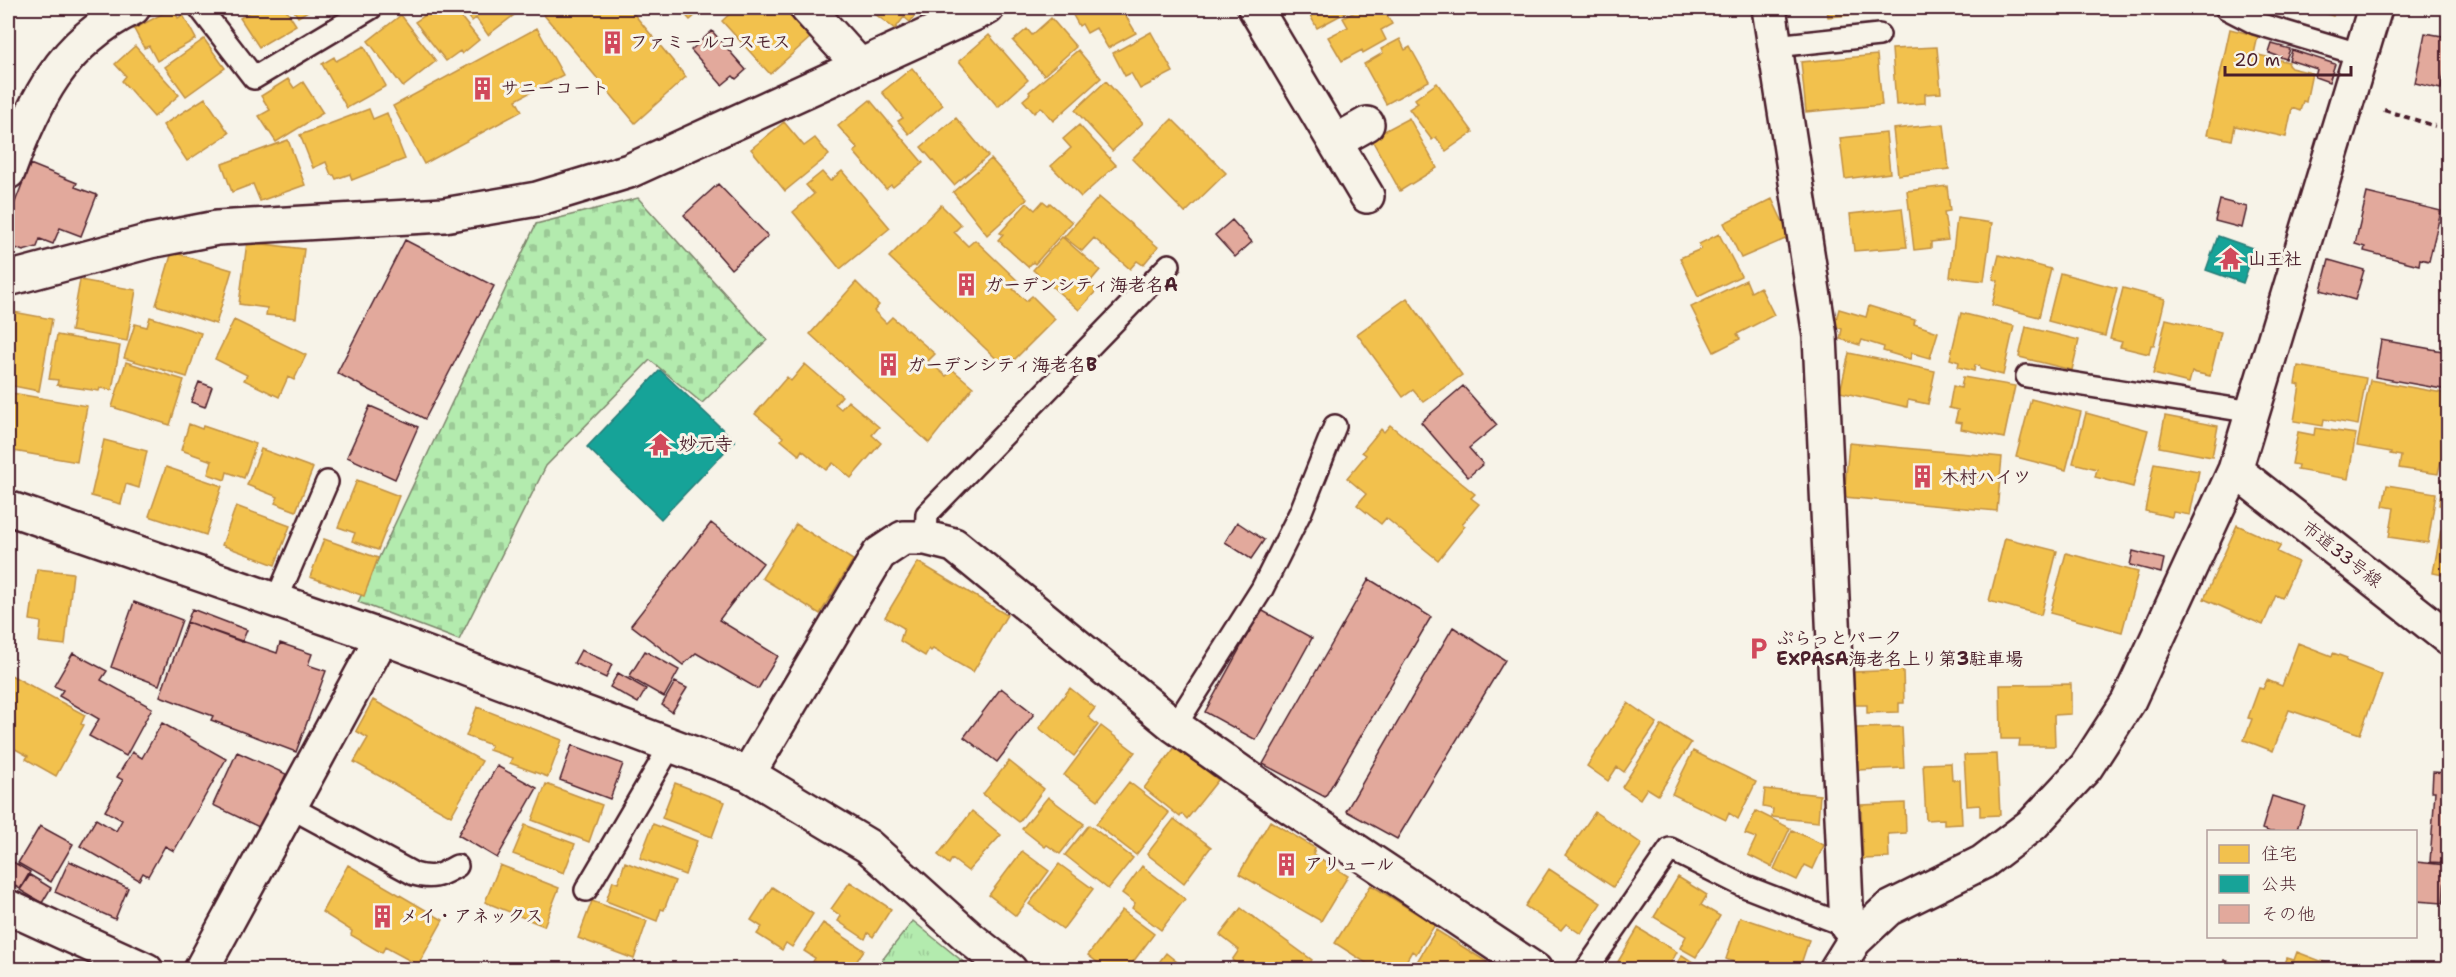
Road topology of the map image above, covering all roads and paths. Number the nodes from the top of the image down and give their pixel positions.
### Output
1 (133, 8) edge
2 (200, 8) edge
3 (371, 8) edge
4 (807, 8) edge
5 (987, 8) edge
6 (1255, 8) edge
7 (1769, 8) edge
8 (2226, 8) edge
9 (2375, 8) edge
10 (1879, 35) dead end
11 (1775, 46) junction
12 (2362, 55) junction
13 (860, 66) junction
14 (2349, 99) junction
15 (1367, 124) dead end
16 (2435, 126) dead end
17 (1335, 142) junction
18 (8, 172) edge
19 (1367, 196) dead end
20 (1168, 265) dead end
21 (8, 279) edge
22 (2027, 376) dead end
23 (2253, 412) junction
24 (1335, 426) dead end
25 (2235, 471) junction
26 (327, 482) dead end
27 (8, 508) edge
28 (926, 538) junction
29 (276, 601) junction
30 (382, 637) junction
31 (2448, 638) edge
32 (1175, 726) junction
33 (671, 745) junction
34 (748, 774) junction
35 (290, 807) junction
36 (457, 866) dead end
37 (586, 890) dead end
38 (8, 907) edge
39 (1850, 933) junction
40 (147, 969) edge
41 (201, 969) edge
42 (1010, 969) edge
43 (1535, 969) edge
44 (1587, 969) edge
45 (1836, 969) edge

1 - 18 street
2 - 3 lane
4 - 13 street
5 - 13 street
6 - 17 street
7 - 11 street
8 - 12 lane
9 - 12 street
10 - 11 lane
11 - 39 street
12 - 14 street
13 - 21 street
14 - 16 path
14 - 23 street
15 - 17 street
17 - 19 street
20 - 28 lane
22 - 23 lane
23 - 25 street
24 - 32 lane
25 - 31 street, 市道33号線
25 - 39 street
26 - 29 lane
27 - 29 street
28 - 32 street
28 - 34 street
29 - 30 street
30 - 33 street
30 - 35 street
32 - 43 street
33 - 34 street
33 - 37 lane
34 - 42 street
35 - 36 lane
35 - 41 street
38 - 40 street
39 - 44 lane
39 - 45 street

